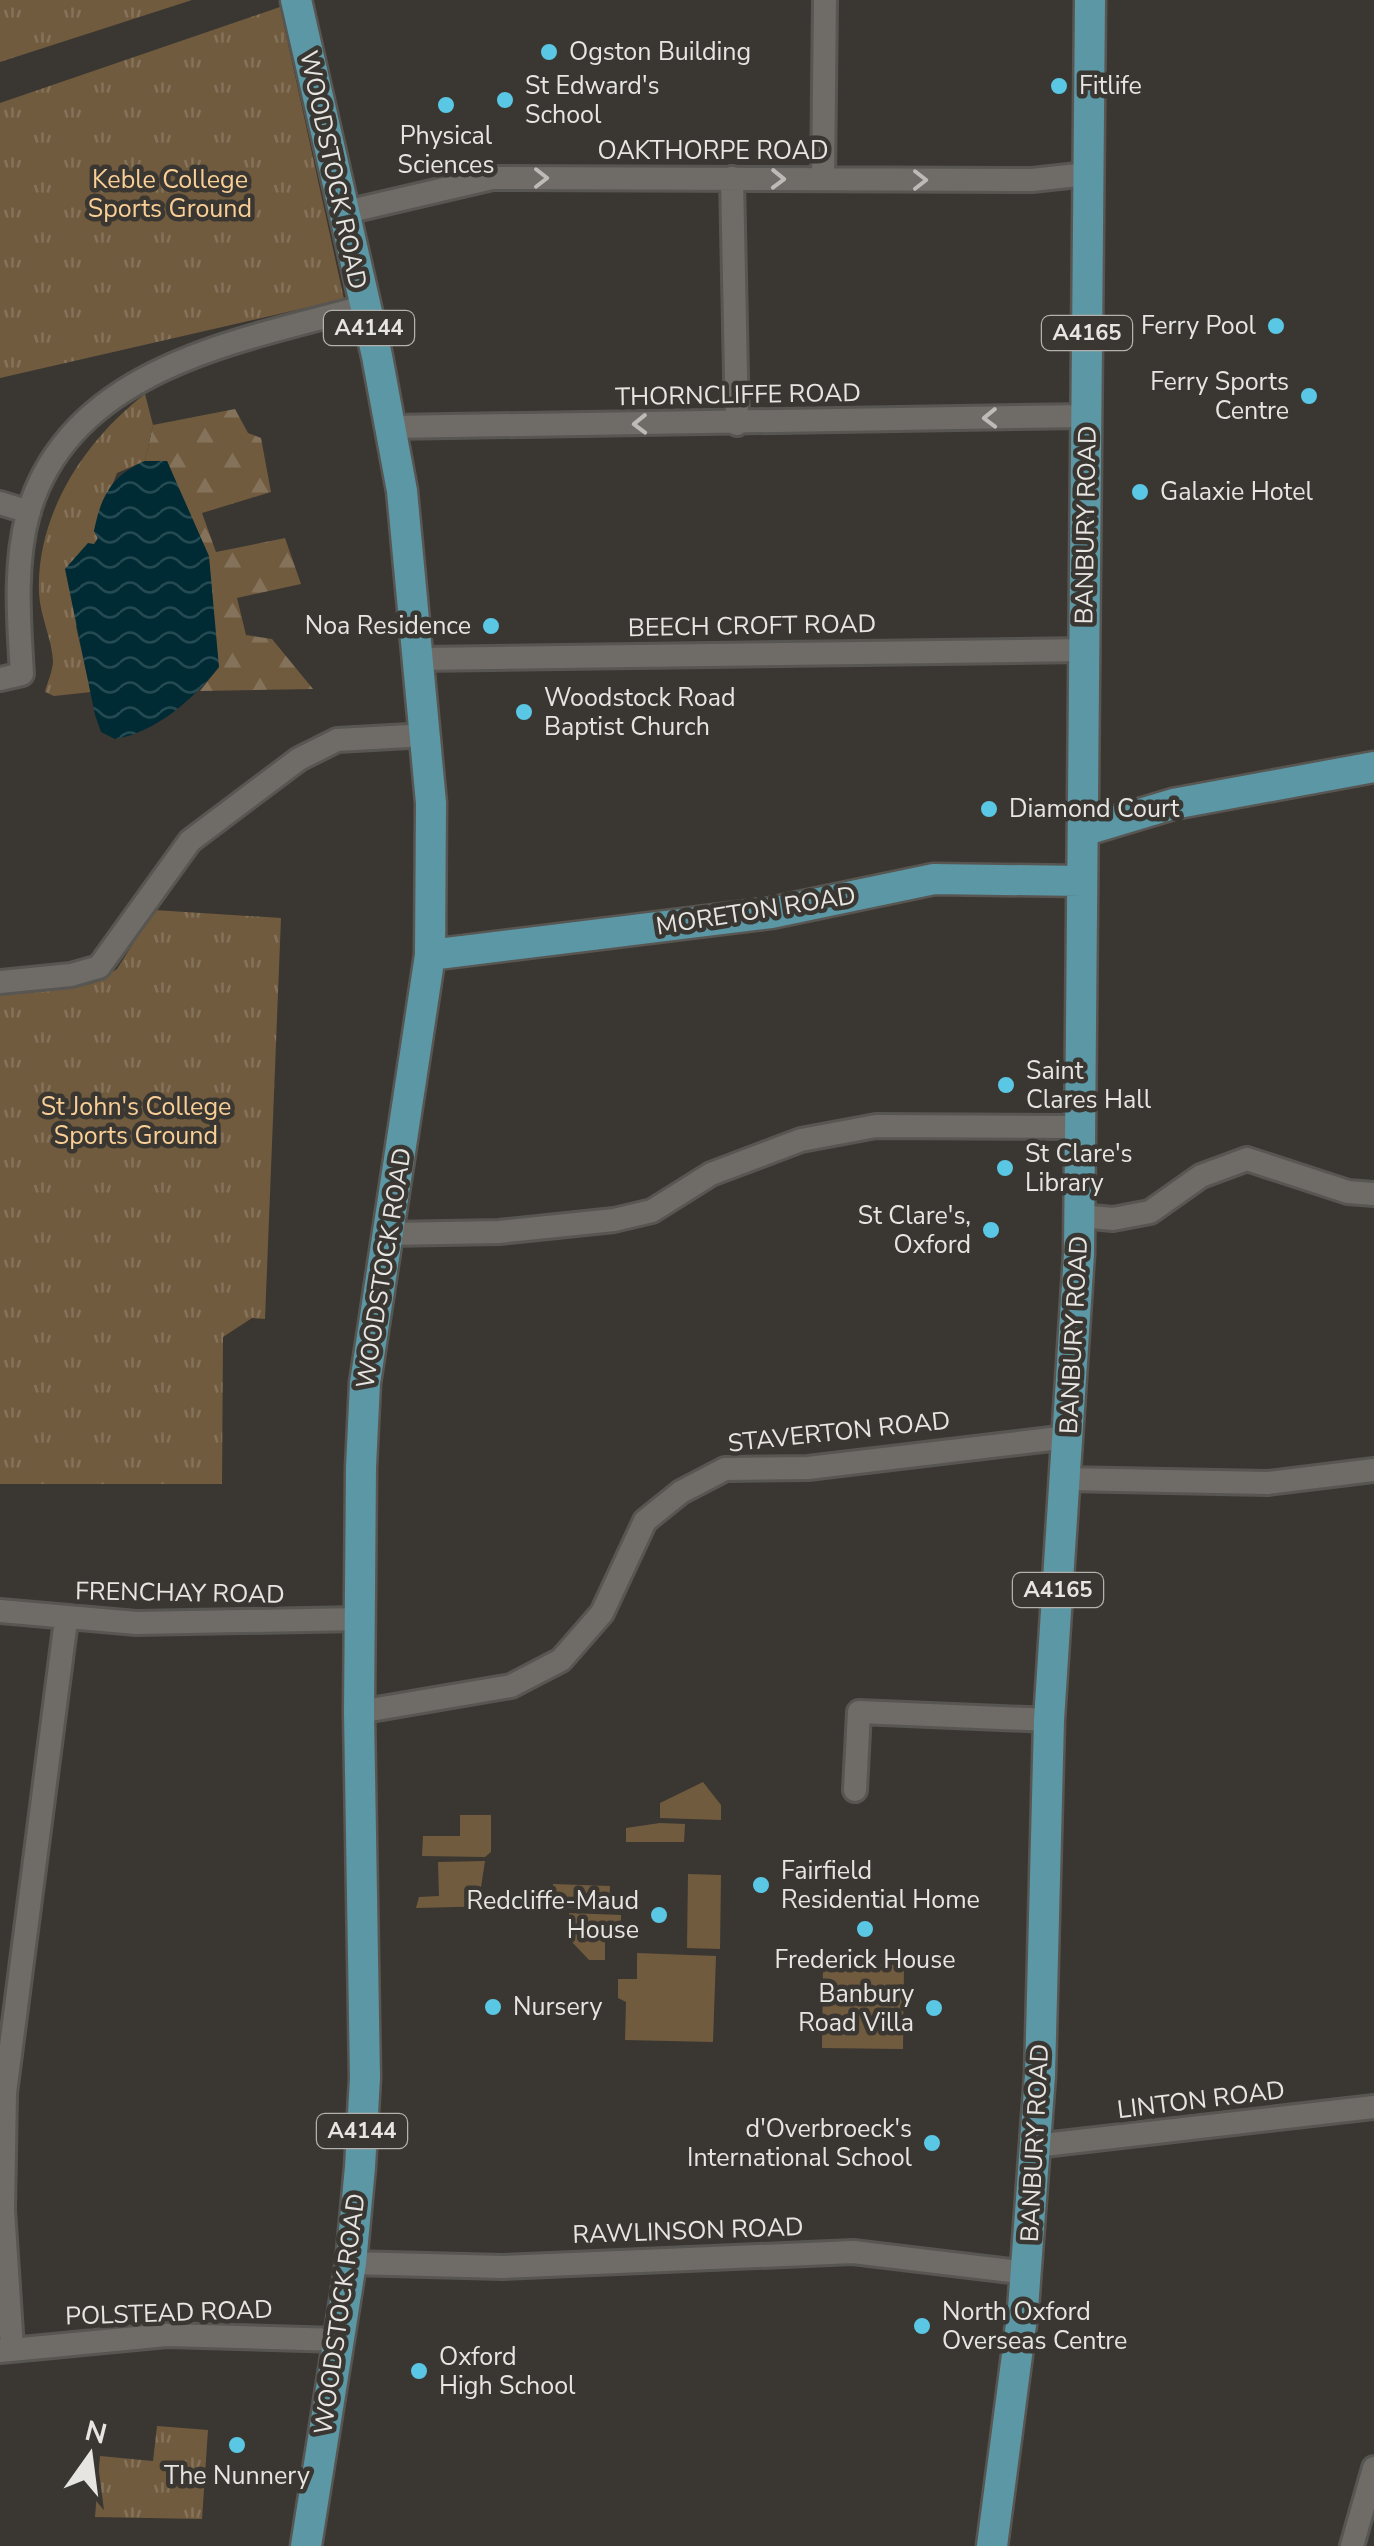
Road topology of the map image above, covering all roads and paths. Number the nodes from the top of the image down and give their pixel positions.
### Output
1 (296, 0) edge
2 (824, 0) edge
3 (1090, 0) edge
4 (1086, 174) junction
5 (732, 178) junction
6 (823, 179) junction
7 (342, 213) junction
8 (363, 308) junction
9 (1087, 416) junction
10 (737, 424) junction
11 (390, 427) junction
12 (0, 503) edge
13 (29, 512) junction
14 (1085, 650) junction
15 (420, 659) junction
16 (0, 679) edge
17 (428, 736) junction
18 (1374, 767) edge
19 (1083, 831) junction
20 (1082, 881) junction
21 (430, 955) junction
22 (0, 982) edge
23 (1081, 1126) junction
24 (1374, 1194) edge
25 (1080, 1216) junction
26 (388, 1234) junction
27 (1068, 1437) junction
28 (1374, 1470) edge
29 (1065, 1480) junction
30 (0, 1611) edge
31 (359, 1619) junction
32 (66, 1620) junction
33 (359, 1712) junction
34 (1050, 1720) junction
35 (855, 1790) dead end
36 (1374, 2107) edge
37 (1035, 2146) junction
38 (350, 2263) junction
39 (1027, 2272) junction
40 (339, 2340) junction
41 (6, 2350) edge
42 (1374, 2468) edge
43 (306, 2546) edge
44 (992, 2546) edge
45 (1352, 2546) edge

1 - 7 main road, WOODSTOCK ROAD / A4144
2 - 6 street
3 - 4 main road, BANBURY ROAD / A4165
6 -> 4 street, OAKTHORPE ROAD
4 - 9 main road, BANBURY ROAD / A4165
5 -> 6 street, OAKTHORPE ROAD
7 -> 5 street, OAKTHORPE ROAD
5 - 10 street
7 - 8 main road, WOODSTOCK ROAD / A4144
8 - 11 main road, WOODSTOCK ROAD / A4144
8 - 13 street
9 -> 10 street, THORNCLIFFE ROAD
9 - 14 main road, BANBURY ROAD / A4165
10 -> 11 street, THORNCLIFFE ROAD
11 - 15 main road, WOODSTOCK ROAD / A4144
12 - 13 street
13 - 16 street
14 - 15 street, BEECH CROFT ROAD
14 - 19 main road, BANBURY ROAD / A4165
15 - 17 main road, WOODSTOCK ROAD / A4144
17 - 21 main road, WOODSTOCK ROAD / A4144
17 - 22 street
18 - 19 main road
19 - 20 main road, BANBURY ROAD / A4165
20 - 21 main road, MORETON ROAD
20 - 23 main road, BANBURY ROAD / A4165
21 - 26 main road, WOODSTOCK ROAD / A4144
23 - 25 main road, BANBURY ROAD / A4165
23 - 26 street
24 - 25 street
25 - 27 main road, BANBURY ROAD / A4165
26 - 31 main road, WOODSTOCK ROAD / A4144
27 - 29 main road, BANBURY ROAD / A4165
27 - 33 street, STAVERTON ROAD
28 - 29 street
29 - 34 main road, BANBURY ROAD / A4165
30 - 32 street, FRENCHAY ROAD
31 - 32 street, FRENCHAY ROAD
31 - 33 main road, WOODSTOCK ROAD / A4144
32 - 41 street
33 - 38 main road, WOODSTOCK ROAD / A4144
34 - 35 street
34 - 37 main road, BANBURY ROAD / A4165
36 - 37 street, LINTON ROAD
37 - 39 main road, BANBURY ROAD / A4165
38 - 39 street, RAWLINSON ROAD
38 - 40 main road, WOODSTOCK ROAD / A4144
39 - 44 main road, BANBURY ROAD / A4165
40 - 41 street, POLSTEAD ROAD
40 - 43 main road, WOODSTOCK ROAD / A4144
42 - 45 street

